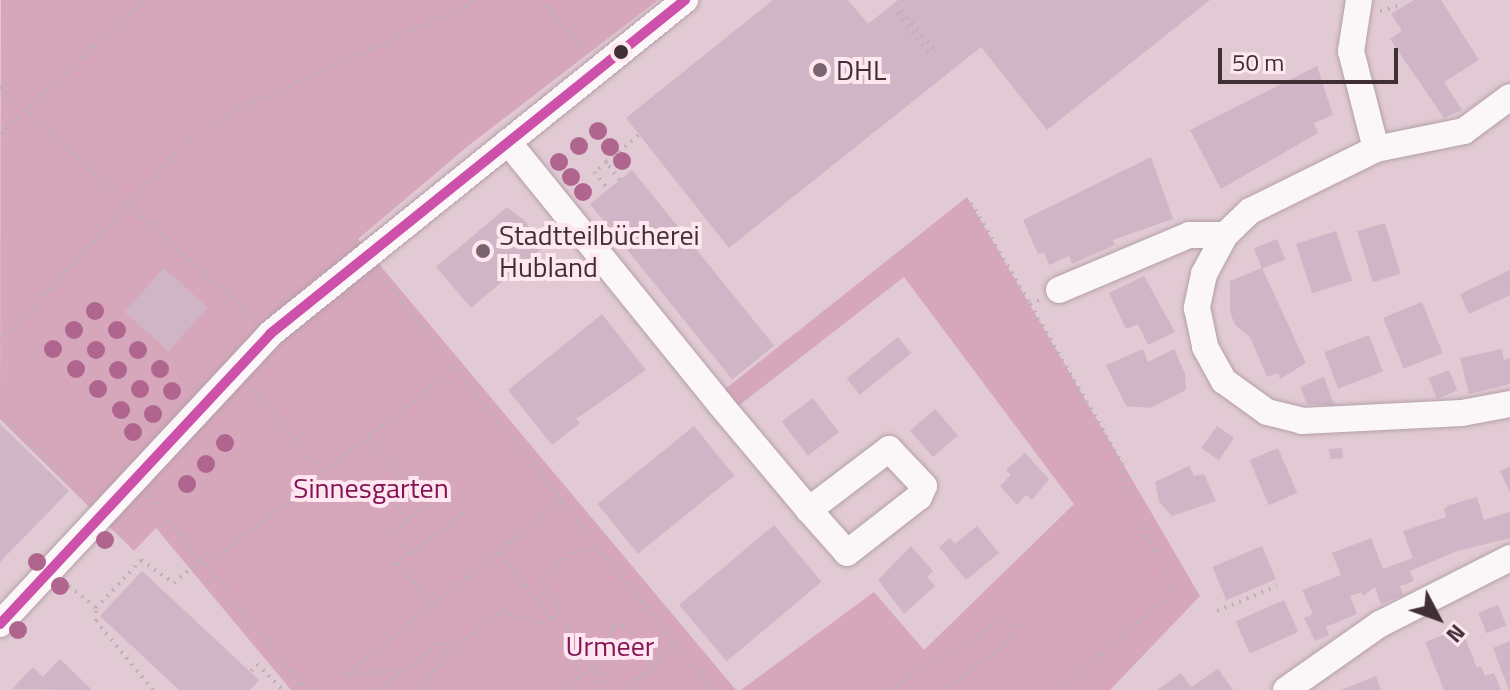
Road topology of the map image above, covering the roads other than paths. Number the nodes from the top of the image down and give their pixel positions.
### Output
1 (685, 0) edge
2 (1359, 0) edge
3 (1510, 97) edge
4 (508, 142) junction
5 (1376, 149) junction
6 (1225, 235) junction
7 (1059, 290) road end
8 (1510, 404) edge
9 (809, 510) dead end
10 (1510, 558) edge
11 (0, 624) edge
12 (1286, 690) edge

1 - 4 street
2 - 5 street
3 - 5 street
4 - 9 street
4 - 11 street
5 - 6 street
6 - 7 street
6 - 8 street
10 - 12 street

